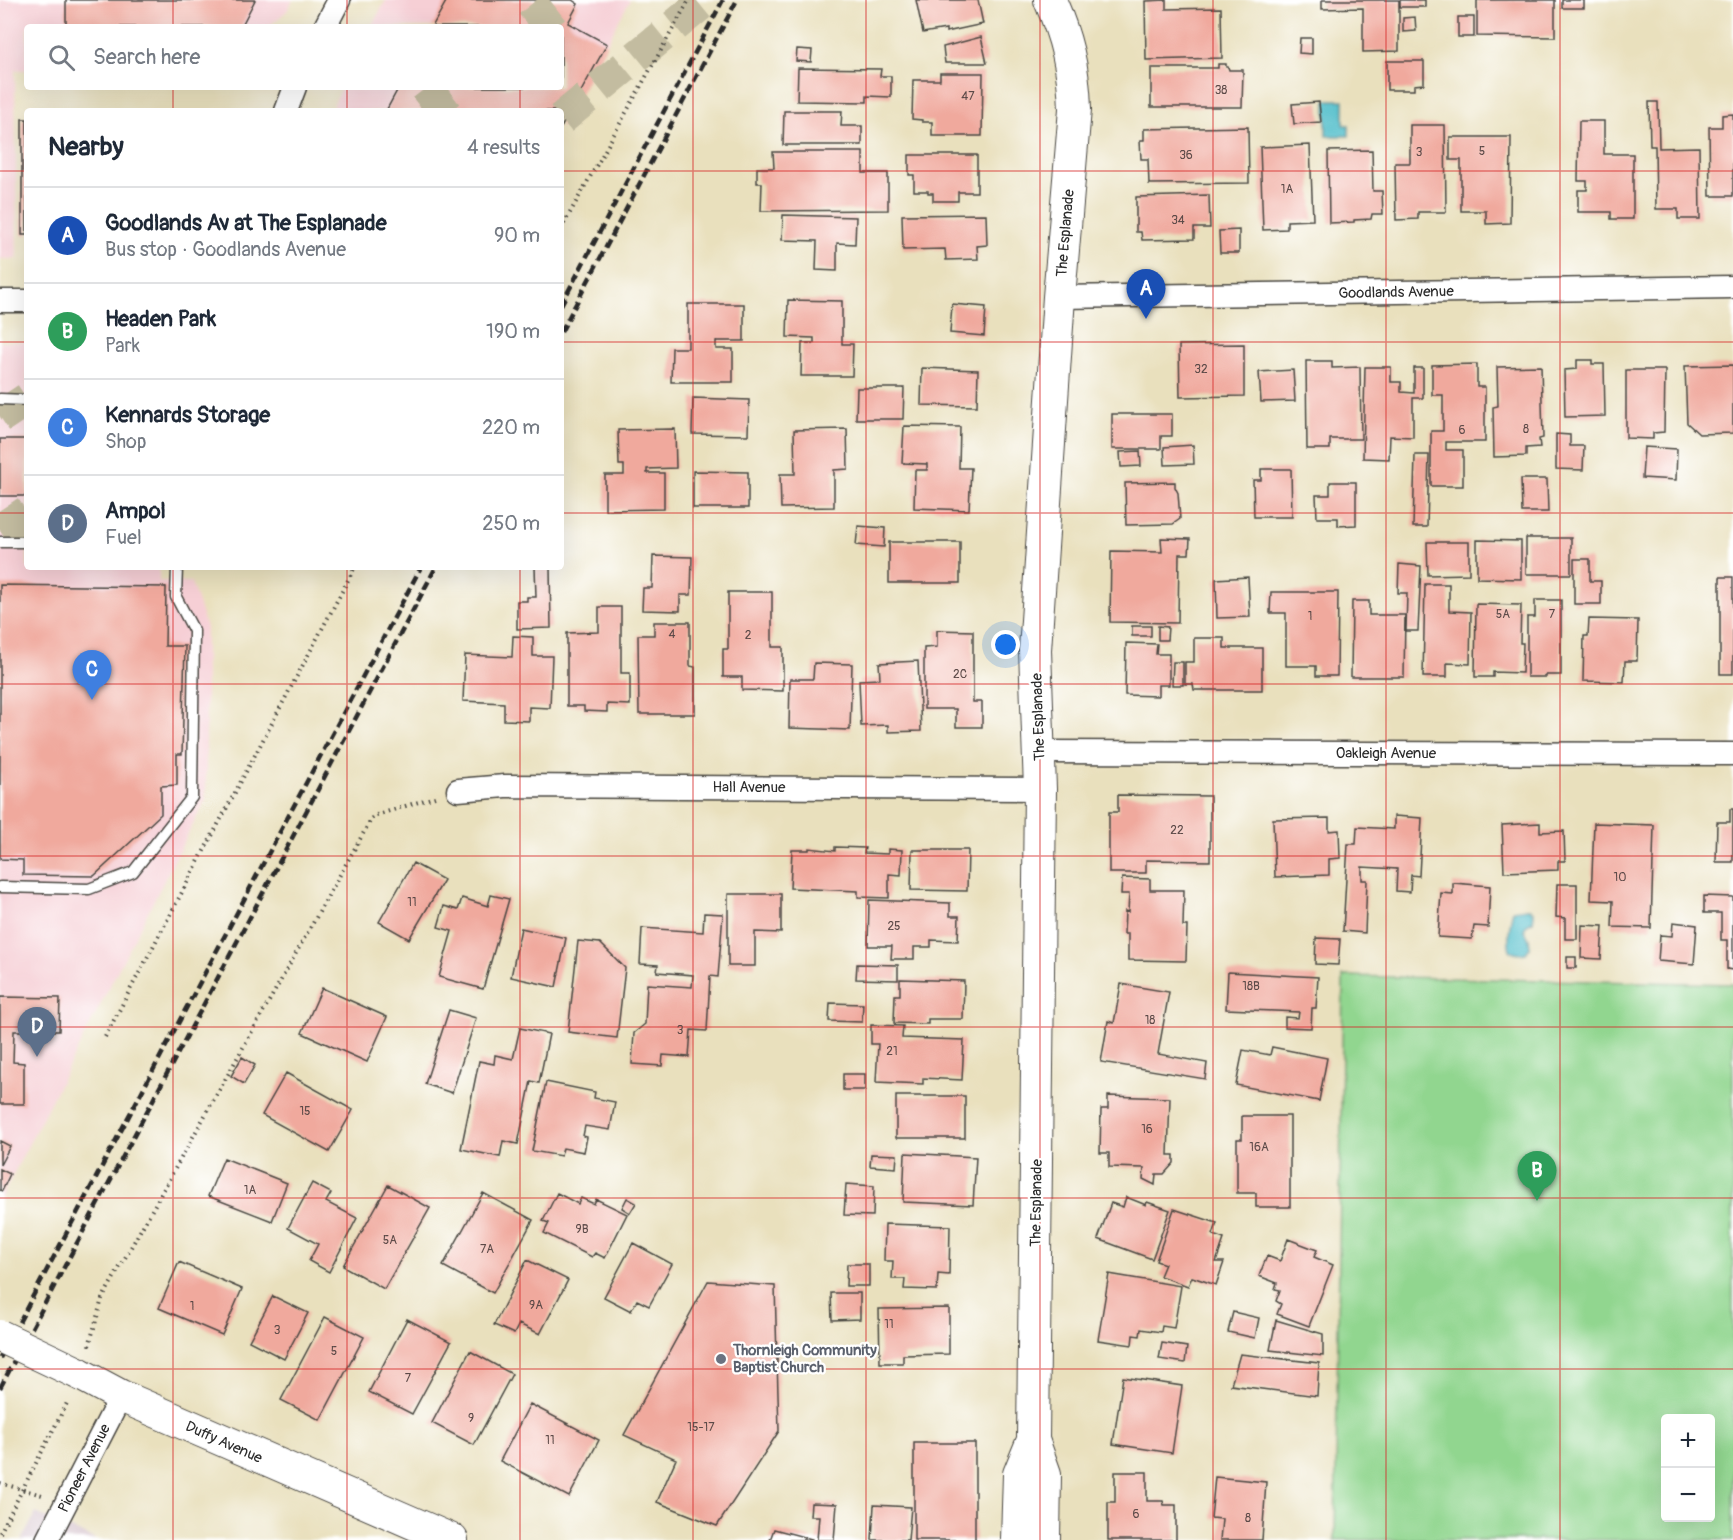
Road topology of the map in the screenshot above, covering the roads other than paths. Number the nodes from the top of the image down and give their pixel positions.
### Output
1 (339, 0) edge
2 (1050, 0) edge
3 (327, 24) edge
4 (294, 90) edge
5 (287, 108) edge
6 (1733, 287) edge
7 (1059, 297) junction
8 (0, 301) edge
9 (24, 301) edge
10 (0, 399) edge
11 (24, 400) edge
12 (0, 542) edge
13 (24, 542) edge
14 (177, 570) edge
15 (1040, 752) junction
16 (1733, 754) edge
17 (1040, 789) junction
18 (458, 790) road end
19 (0, 887) edge
20 (0, 1336) edge
21 (121, 1396) junction
22 (1033, 1440) junction
23 (47, 1540) edge
24 (452, 1540) edge
25 (1017, 1540) edge
26 (1044, 1540) edge

1 - 3 street
2 - 7 main road, The Esplanade
4 - 5 street
6 - 7 street, Goodlands Avenue
7 - 15 main road, The Esplanade
8 - 9 street
10 - 11 lane
12 - 13 lane
14 - 19 lane
15 - 16 street, Oakleigh Avenue
15 - 17 main road, The Esplanade
17 - 18 street, Hall Avenue
17 - 22 main road, The Esplanade
20 - 21 main road, Duffy Avenue, bridge
21 - 23 street, Pioneer Avenue
21 - 24 main road, Duffy Avenue
22 - 25 main road, The Esplanade
22 - 26 main road, The Esplanade

